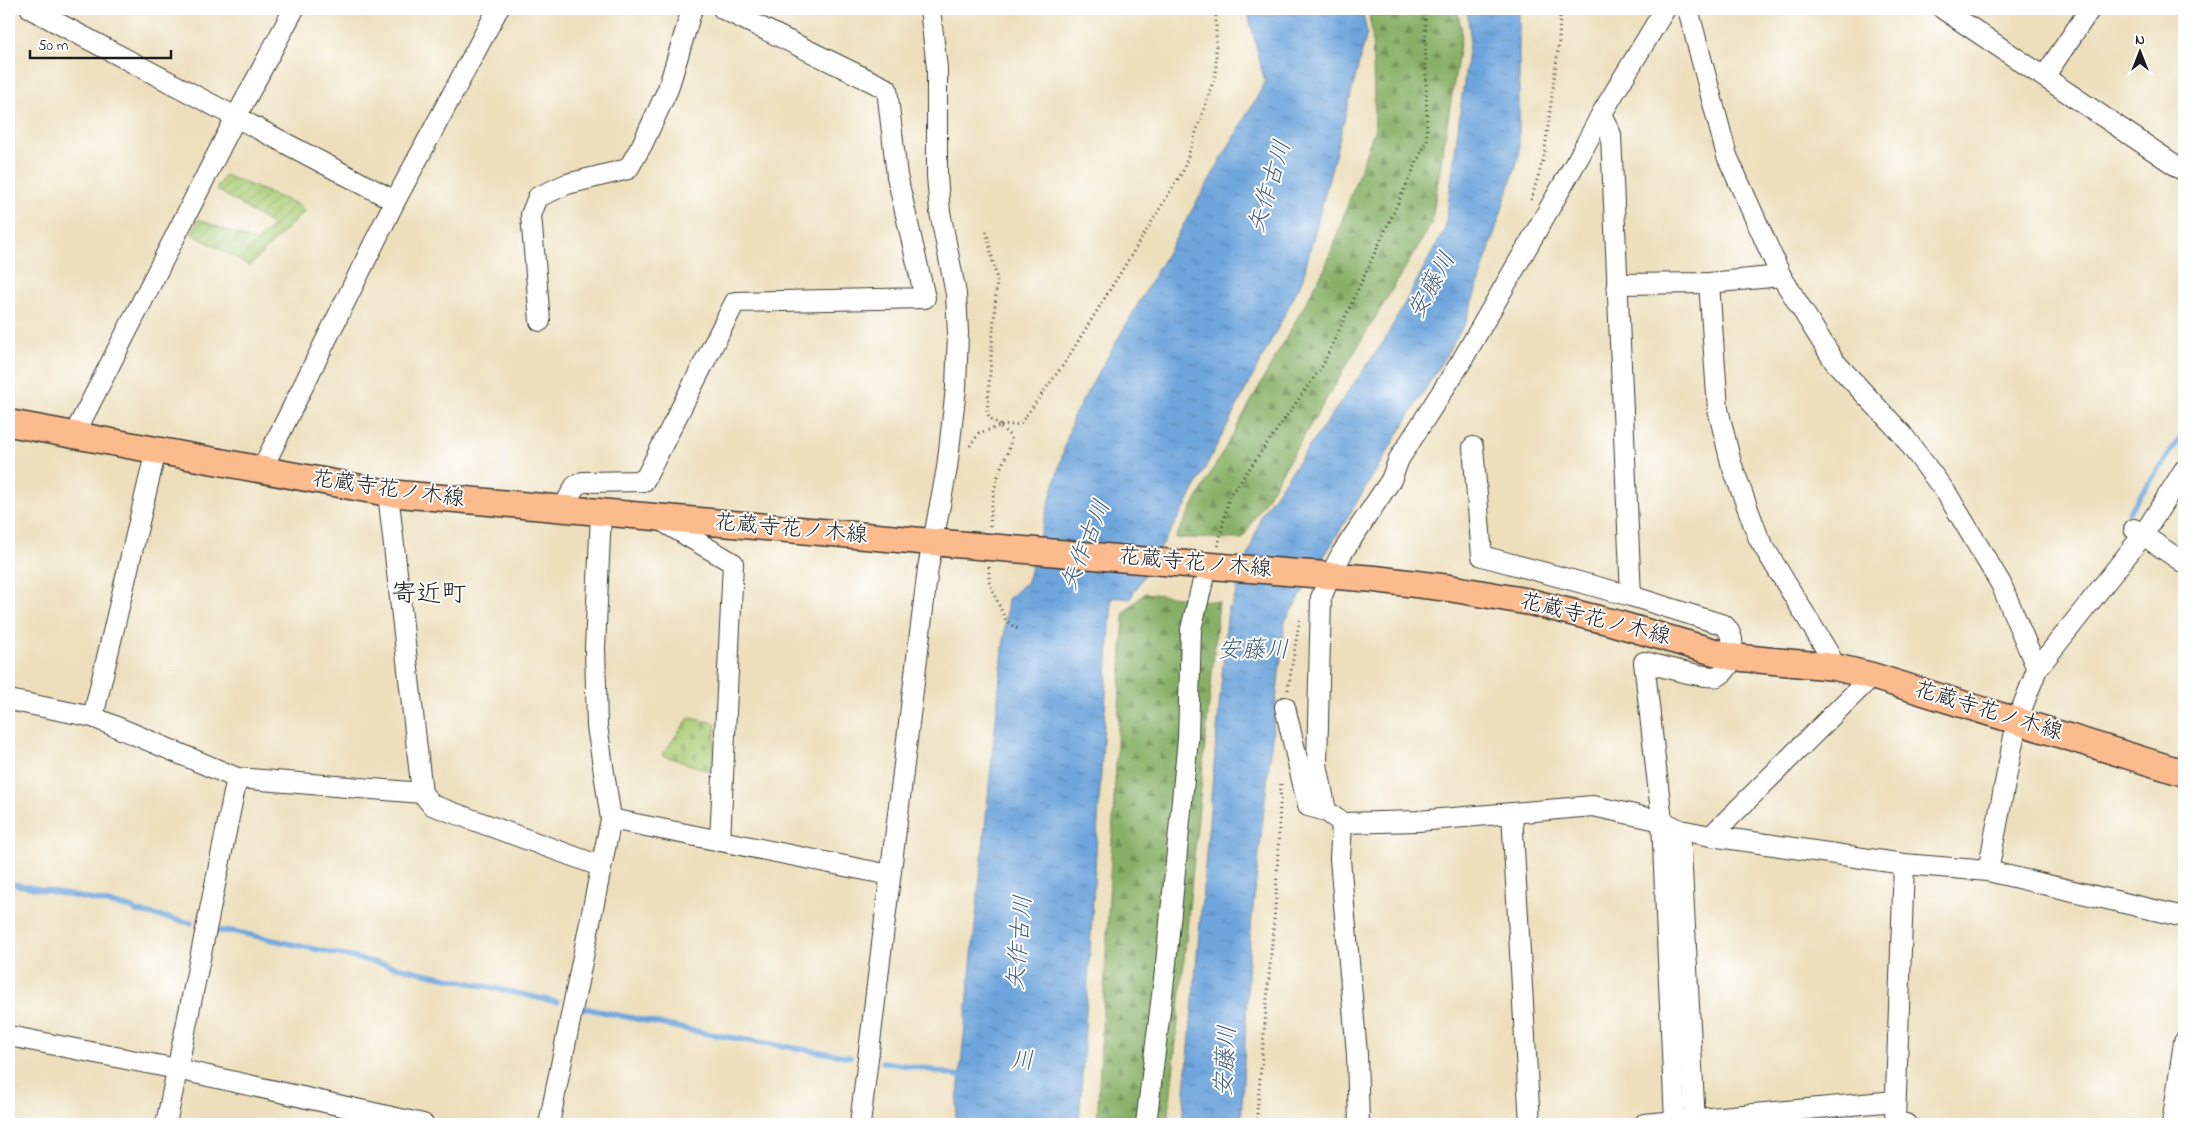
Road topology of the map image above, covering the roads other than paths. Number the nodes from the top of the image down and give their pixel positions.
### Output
1 (31, 9) edge
2 (294, 9) edge
3 (498, 9) edge
4 (692, 9) edge
5 (723, 9) edge
6 (930, 9) edge
7 (1665, 9) edge
8 (1942, 9) edge
9 (2090, 9) edge
10 (1694, 13) edge
11 (2044, 77) junction
12 (1602, 113) junction
13 (236, 117) junction
14 (2184, 171) edge
15 (395, 201) junction
16 (1781, 276) junction
17 (1709, 283) junction
18 (1617, 284) junction
19 (540, 321) dead end
20 (9, 423) edge
21 (74, 435) junction
22 (1473, 447) dead end
23 (156, 450) junction
24 (261, 470) junction
25 (2184, 470) edge
26 (388, 493) junction
27 (562, 510) junction
28 (601, 513) junction
29 (658, 518) junction
30 (2139, 532) junction
31 (938, 542) junction
32 (2184, 563) edge
33 (1207, 565) junction
34 (1324, 575) junction
35 (1631, 596) junction
36 (1732, 656) junction
37 (1835, 667) junction
38 (2037, 669) junction
39 (1872, 676) junction
40 (9, 700) edge
41 (1285, 708) road end
42 (93, 717) junction
43 (2017, 721) junction
44 (2184, 773) edge
45 (237, 778) junction
46 (422, 793) junction
47 (1326, 811) junction
48 (1512, 814) junction
49 (611, 819) junction
50 (1662, 821) junction
51 (1342, 823) junction
52 (1680, 830) junction
53 (1711, 836) junction
54 (720, 841) junction
55 (1904, 864) junction
56 (600, 866) junction
57 (1988, 872) junction
58 (890, 875) junction
59 (2184, 917) edge
60 (9, 1036) edge
61 (2184, 1042) edge
62 (177, 1069) junction
63 (1895, 1101) junction
64 (1688, 1122) edge
65 (166, 1124) edge
66 (424, 1124) edge
67 (548, 1124) edge
68 (860, 1124) edge
69 (1146, 1124) edge
70 (1359, 1124) edge
71 (1530, 1124) edge
72 (1644, 1124) edge
73 (1899, 1124) edge
74 (2172, 1124) edge

1 - 13 street
2 - 13 street
3 - 15 street
4 - 19 street
5 - 27 street
6 - 31 street
7 - 12 street
8 - 11 street
9 - 11 street
10 - 16 street
11 - 14 street
12 - 18 street
12 - 34 street
13 - 15 street
13 - 21 street
15 - 24 street
16 - 17 street
16 - 38 street
17 - 18 street
17 - 37 street
18 - 35 street
20 - 21 main road, 花蔵寺花ノ木線
21 - 23 main road, 花蔵寺花ノ木線
22 - 35 street
23 - 24 main road, 花蔵寺花ノ木線
23 - 42 street
24 - 26 main road, 花蔵寺花ノ木線
25 - 30 street
26 - 27 main road, 花蔵寺花ノ木線
26 - 46 street
27 - 28 main road, 花蔵寺花ノ木線
28 - 29 main road, 花蔵寺花ノ木線
28 - 49 street
29 - 31 main road, 花蔵寺花ノ木線
29 - 54 street
30 - 32 street
30 - 38 street
31 - 33 main road, 花蔵寺花ノ木線, bridge
31 - 58 street
33 - 34 main road, 花蔵寺花ノ木線
33 - 69 street
34 - 36 main road, 花蔵寺花ノ木線
34 - 47 street
35 - 36 street
36 - 37 main road, 花蔵寺花ノ木線
36 - 50 street
37 - 39 main road, 花蔵寺花ノ木線
38 - 43 street
39 - 43 main road, 花蔵寺花ノ木線
39 - 53 street
40 - 42 street
41 - 47 street
42 - 45 street
43 - 44 main road, 花蔵寺花ノ木線
43 - 57 street
45 - 46 street
45 - 62 street
46 - 56 street
47 - 51 street
48 - 50 street
48 - 51 street
48 - 71 street
49 - 54 street
49 - 56 street
50 - 52 street
50 - 64 street
51 - 70 street
52 - 53 street
52 - 64 street
53 - 55 street
54 - 58 street
55 - 57 street
55 - 63 street
56 - 67 street
57 - 59 street
58 - 68 street
60 - 62 street
61 - 74 street
62 - 65 street
62 - 66 street
63 - 64 street
63 - 73 street
64 - 72 street

